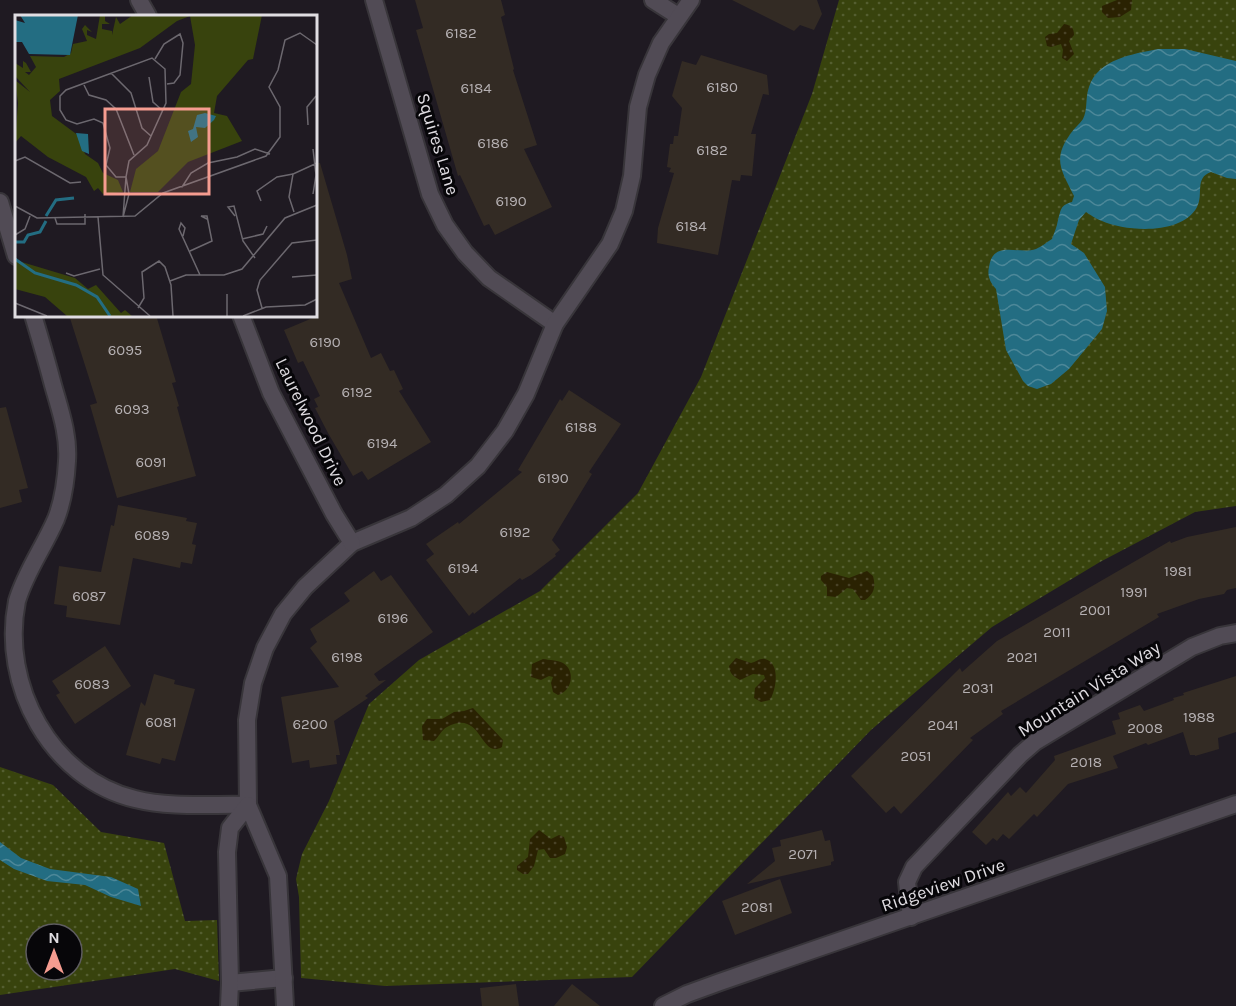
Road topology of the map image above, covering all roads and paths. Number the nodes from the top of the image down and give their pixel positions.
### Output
1 (139, 0) edge
2 (374, 0) edge
3 (653, 0) edge
4 (691, 0) edge
5 (147, 15) edge
6 (678, 16) junction
7 (0, 202) edge
8 (15, 253) edge
9 (33, 316) edge
10 (242, 316) edge
11 (555, 324) junction
12 (352, 543) junction
13 (1236, 633) edge
14 (1236, 804) edge
15 (248, 805) junction
16 (911, 917) junction
17 (284, 978) junction
18 (230, 983) junction
19 (229, 1006) edge
20 (285, 1006) edge
21 (663, 1006) edge

1 - 5 street
2 - 11 street, Squires Lane
3 - 6 street
4 - 6 street
6 - 11 street
7 - 8 street
9 - 15 street
10 - 12 street, Laurelwood Drive
11 - 12 street
12 - 15 street
13 - 16 street, Mountain Vista Way
14 - 16 street, Ridgeview Drive
15 - 17 street
15 - 18 street
16 - 21 street, Ridgeview Drive
17 - 18 street
17 - 20 street
18 - 19 street

